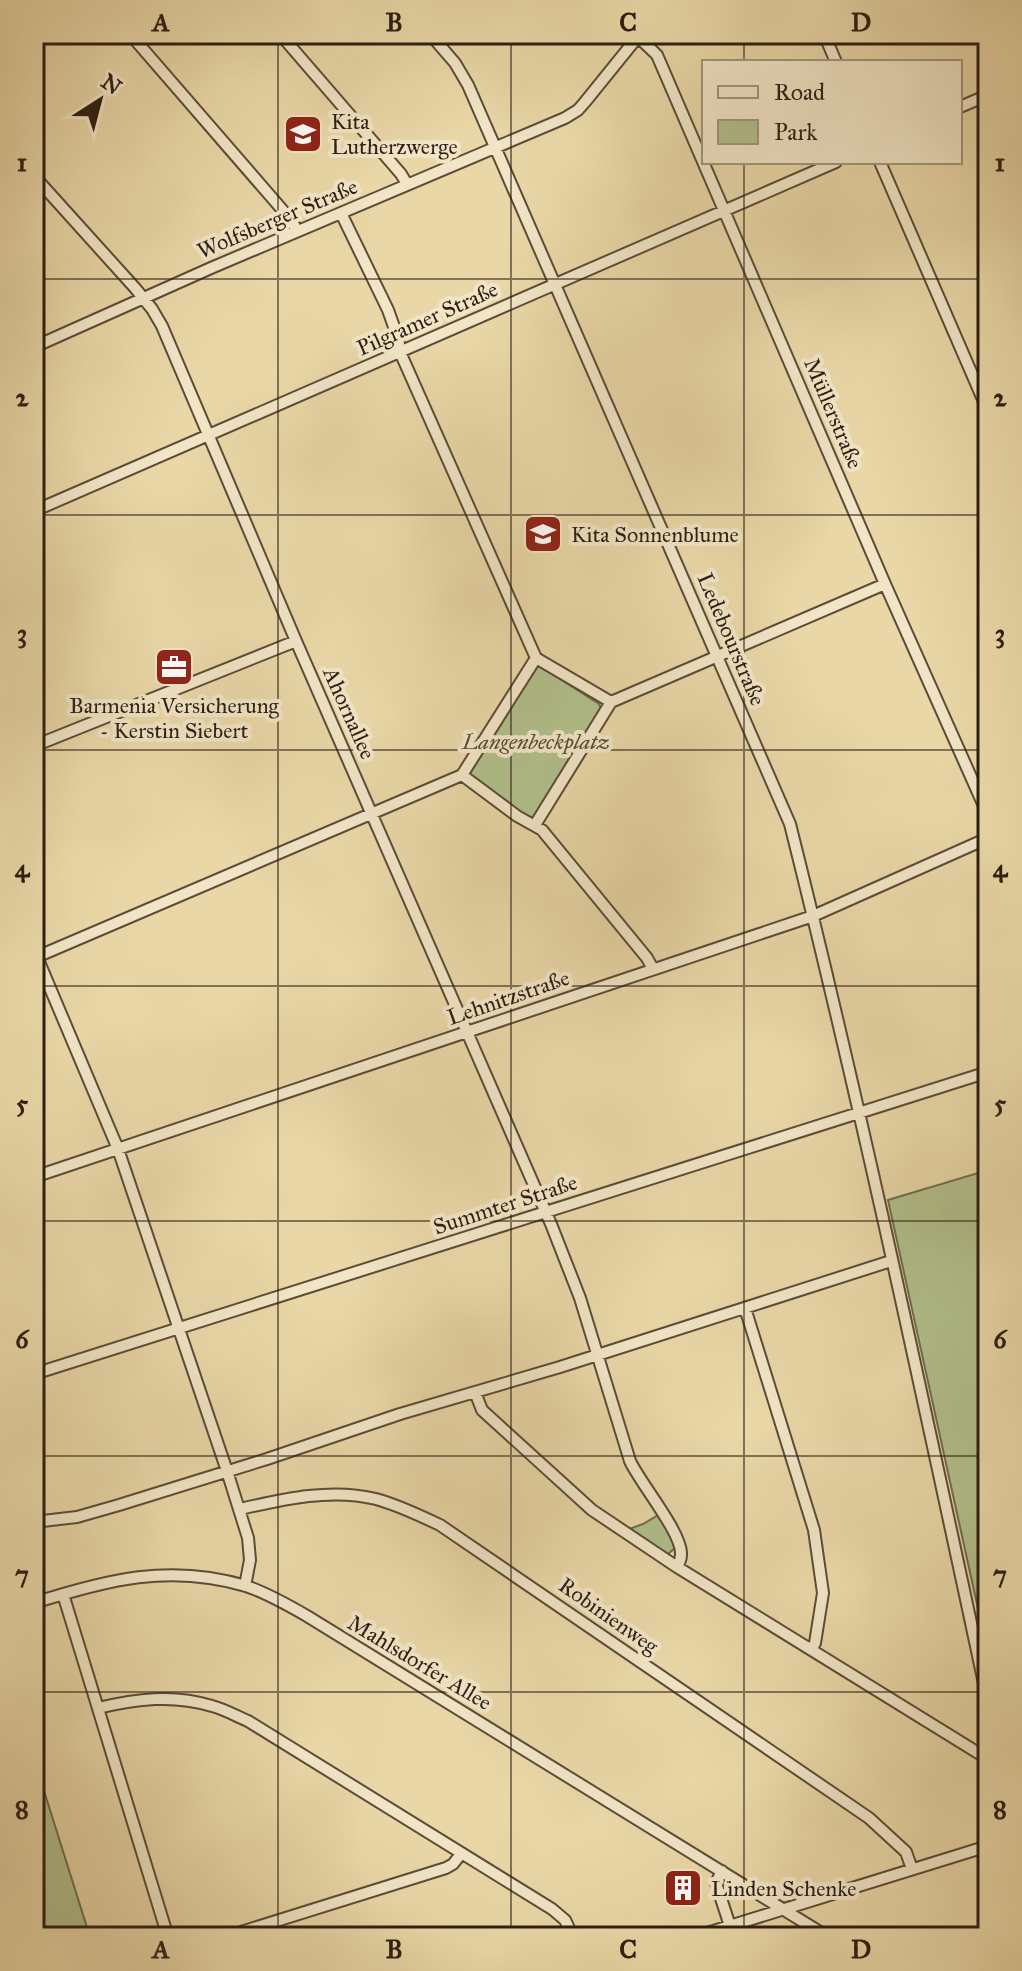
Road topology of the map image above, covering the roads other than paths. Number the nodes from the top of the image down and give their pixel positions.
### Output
1 (130, 34) edge
2 (280, 34) edge
3 (430, 34) edge
4 (824, 34) edge
5 (638, 35) edge
6 (835, 60) edge
7 (988, 95) edge
8 (962, 106) edge
9 (495, 147) junction
10 (702, 158) edge
11 (705, 164) edge
12 (831, 164) edge
13 (881, 164) edge
14 (34, 176) edge
15 (407, 184) junction
16 (725, 210) junction
17 (341, 213) junction
18 (297, 231) junction
19 (554, 284) junction
20 (144, 298) junction
21 (34, 347) edge
22 (400, 352) junction
23 (988, 411) edge
24 (208, 435) junction
25 (34, 511) edge
26 (885, 584) junction
27 (296, 641) junction
28 (718, 657) junction
29 (536, 658) junction
30 (611, 702) junction
31 (34, 746) edge
32 (462, 775) junction
33 (372, 813) junction
34 (988, 815) edge
35 (535, 825) junction
36 (988, 838) edge
37 (813, 916) junction
38 (35, 955) edge
39 (653, 969) junction
40 (468, 1032) junction
41 (988, 1072) edge
42 (858, 1113) junction
43 (118, 1149) junction
44 (34, 1177) edge
45 (546, 1213) junction
46 (891, 1261) junction
47 (745, 1308) junction
48 (180, 1328) junction
49 (598, 1355) junction
50 (34, 1374) edge
51 (475, 1392) junction
52 (227, 1471) junction
53 (240, 1509) junction
54 (34, 1522) edge
55 (677, 1567) junction
56 (245, 1586) junction
57 (63, 1594) junction
58 (34, 1603) edge
59 (811, 1650) junction
60 (988, 1702) edge
61 (98, 1708) junction
62 (988, 1759) edge
63 (988, 1846) edge
64 (461, 1854) junction
65 (912, 1869) junction
66 (722, 1871) junction
67 (784, 1909) junction
68 (730, 1926) junction
69 (168, 1937) edge
70 (225, 1937) edge
71 (573, 1937) edge
72 (694, 1937) edge
73 (828, 1937) edge

1 - 18 street
2 - 15 street
3 - 9 street, Ledebourstraße
4 - 6 street
5 - 9 street, Wolfsberger Straße
5 - 10 street, Müllerstraße
7 - 8 street
9 - 15 street, Wolfsberger Straße
9 - 19 street, Ledebourstraße
11 - 16 street, Müllerstraße
12 - 16 street, Pilgramer Straße
13 - 23 street
14 - 20 street, Ahornallee
15 - 17 street, Wolfsberger Straße
16 - 19 street, Pilgramer Straße
16 - 26 street, Müllerstraße
17 - 18 street, Wolfsberger Straße
17 - 22 street
18 - 20 street, Wolfsberger Straße
19 - 22 street, Pilgramer Straße
19 - 28 street, Ledebourstraße
20 - 21 street, Wolfsberger Straße
20 - 24 street, Ahornallee
22 - 24 street, Pilgramer Straße
22 - 29 street
24 - 25 street, Pilgramer Straße
24 - 27 street, Ahornallee
26 - 28 street
26 - 34 street, Müllerstraße
27 - 31 street
27 - 33 street, Ahornallee
28 - 30 street
28 - 37 street, Ledebourstraße
29 - 30 street
29 - 32 street
30 - 35 street
32 - 33 street
32 - 35 street
33 - 38 street
33 - 40 street, Ahornallee
35 - 39 street
36 - 37 street, Lehnitzstraße
37 - 39 street, Lehnitzstraße
37 - 42 street, Ledebourstraße
38 - 43 street
39 - 40 street, Lehnitzstraße
40 - 43 street, Lehnitzstraße
40 - 45 street, Ahornallee
41 - 42 street, Summter Straße
42 - 45 street, Summter Straße
42 - 46 street, Ledebourstraße
43 - 44 street, Lehnitzstraße
43 - 48 street
45 - 48 street, Summter Straße
45 - 49 street, Ahornallee
46 - 47 street
46 - 60 street, Ledebourstraße
47 - 49 street
47 - 59 street
48 - 50 street, Summter Straße
48 - 52 street
49 - 51 street
49 - 55 street, Ahornallee
51 - 52 street
51 - 55 street
52 - 53 street
52 - 54 street
53 - 56 street
53 - 65 street, Robinienweg
55 - 59 street
56 - 57 street, Mahlsdorfer Allee
56 - 66 street, Mahlsdorfer Allee
57 - 58 street, Mahlsdorfer Allee
57 - 61 street
59 - 62 street
61 - 64 street
61 - 69 street
63 - 65 street
64 - 70 street
64 - 71 street
65 - 67 street
66 - 67 street, Mahlsdorfer Allee
66 - 68 street
67 - 68 street
67 - 73 street, Mahlsdorfer Allee
68 - 72 street

